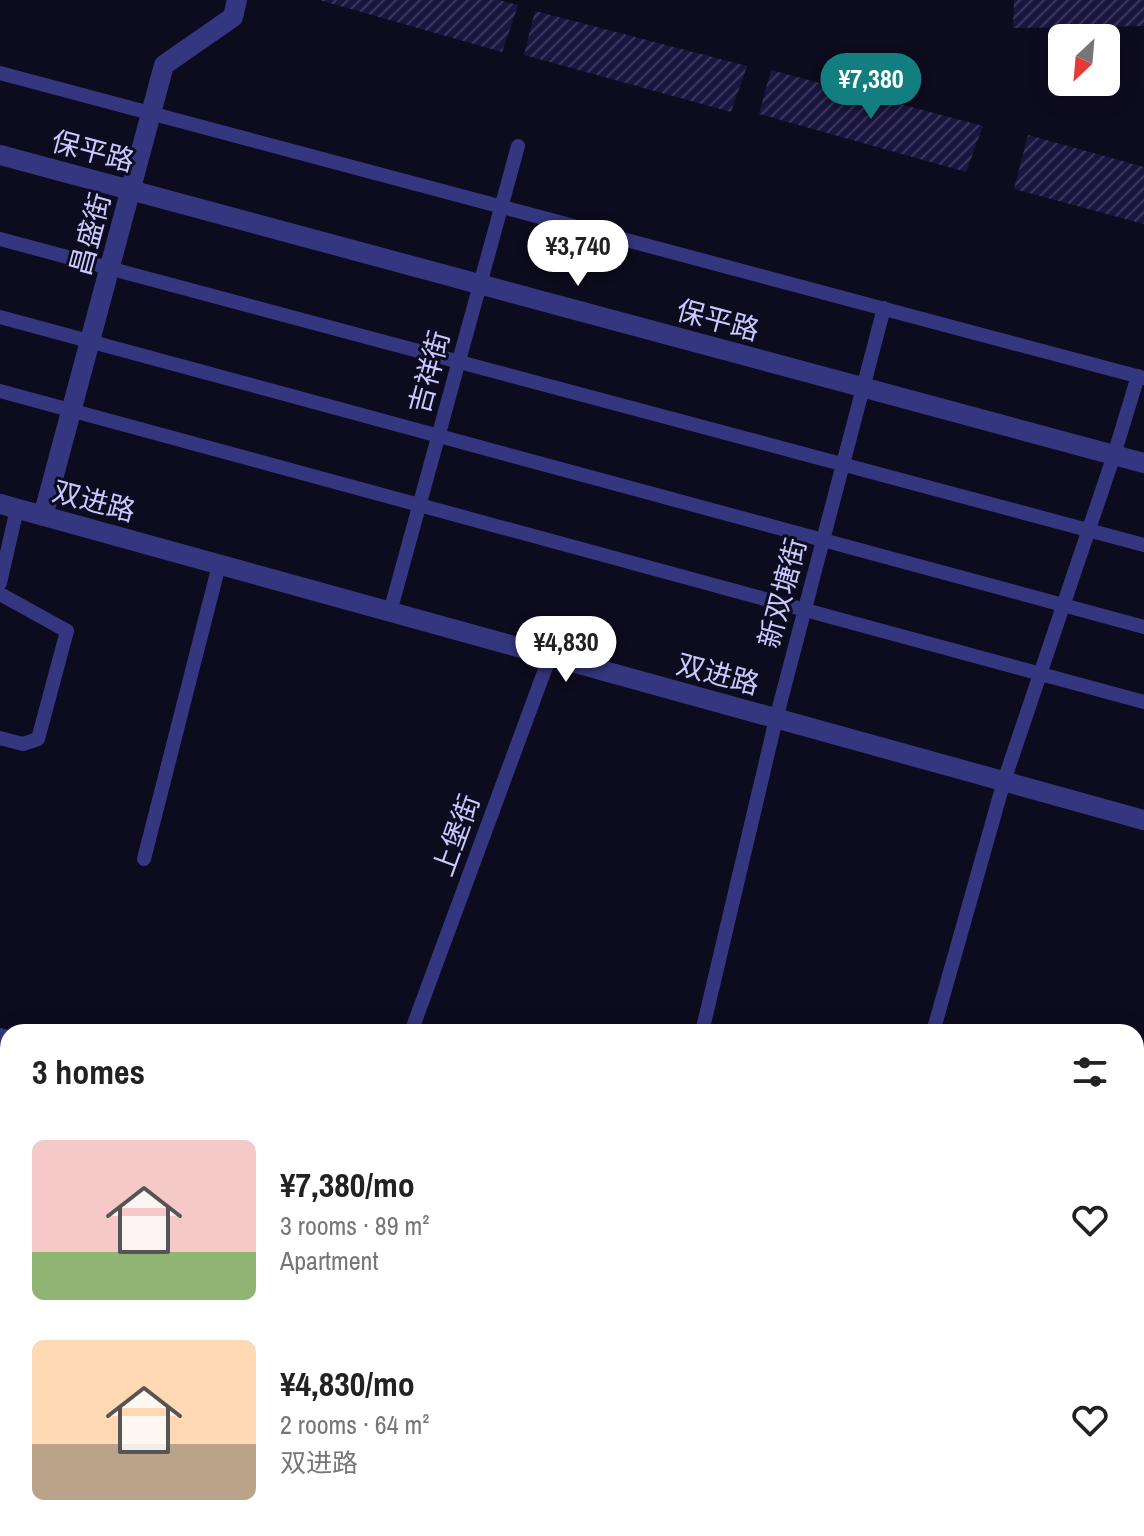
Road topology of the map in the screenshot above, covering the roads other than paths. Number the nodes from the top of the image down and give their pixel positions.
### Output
1 (237, 0) edge
2 (0, 73) edge
3 (151, 113) junction
4 (518, 146) dead end
5 (0, 155) edge
6 (131, 190) junction
7 (501, 206) junction
8 (0, 239) edge
9 (110, 268) junction
10 (480, 284) junction
11 (884, 308) junction
12 (0, 317) edge
13 (90, 341) junction
14 (459, 362) junction
15 (1141, 377) edge
16 (863, 388) junction
17 (0, 391) edge
18 (72, 411) junction
19 (438, 436) junction
20 (1114, 455) junction
21 (1144, 463) edge
22 (843, 465) junction
23 (419, 505) junction
24 (8, 506) edge
25 (43, 516) junction
26 (1089, 530) junction
27 (823, 540) junction
28 (1144, 545) edge
29 (219, 565) junction
30 (0, 583) edge
31 (0, 594) edge
32 (1064, 606) junction
33 (805, 610) junction
34 (390, 612) junction
35 (1144, 627) edge
36 (550, 656) junction
37 (1041, 675) junction
38 (1144, 702) edge
39 (776, 719) junction
40 (0, 738) edge
41 (1004, 781) junction
42 (1144, 820) edge
43 (144, 859) dead end
44 (414, 1024) edge
45 (705, 1024) edge
46 (935, 1024) edge

1 - 3 street, 昌盛街
2 - 3 lane
3 - 6 street, 昌盛街
3 - 7 lane
4 - 7 lane, 吉祥街
5 - 6 street, 保平路
6 - 9 street, 昌盛街
6 - 10 street, 保平路
7 - 10 lane, 吉祥街
7 - 11 lane
8 - 9 lane
9 - 13 street, 昌盛街
9 - 14 lane
10 - 14 lane, 吉祥街
10 - 16 street, 保平路
11 - 15 lane
11 - 16 lane, 新双塘街
12 - 13 lane
13 - 18 street, 昌盛街
13 - 19 lane
14 - 19 lane, 吉祥街
14 - 22 lane
15 - 20 lane
16 - 20 street, 保平路
16 - 22 lane, 新双塘街
17 - 18 lane
18 - 23 lane
18 - 25 street, 昌盛街
19 - 23 lane, 吉祥街
19 - 27 lane
20 - 21 street, 保平路
20 - 26 lane
22 - 26 lane
22 - 27 lane, 新双塘街
23 - 33 lane
23 - 34 lane, 吉祥街
24 - 25 street, 双进路
24 - 30 lane
25 - 29 street, 双进路
26 - 28 lane
26 - 32 lane
27 - 32 lane
27 - 33 lane, 新双塘街
29 - 34 street, 双进路
29 - 43 lane
31 - 40 lane
32 - 35 lane
32 - 37 lane
33 - 37 lane
33 - 39 lane, 新双塘街
34 - 36 street, 双进路
36 - 39 street, 双进路
36 - 44 lane, 上堡街
37 - 38 lane
37 - 41 lane
39 - 41 street, 双进路
39 - 45 lane, 新双塘街
41 - 42 street, 双进路
41 - 46 lane

